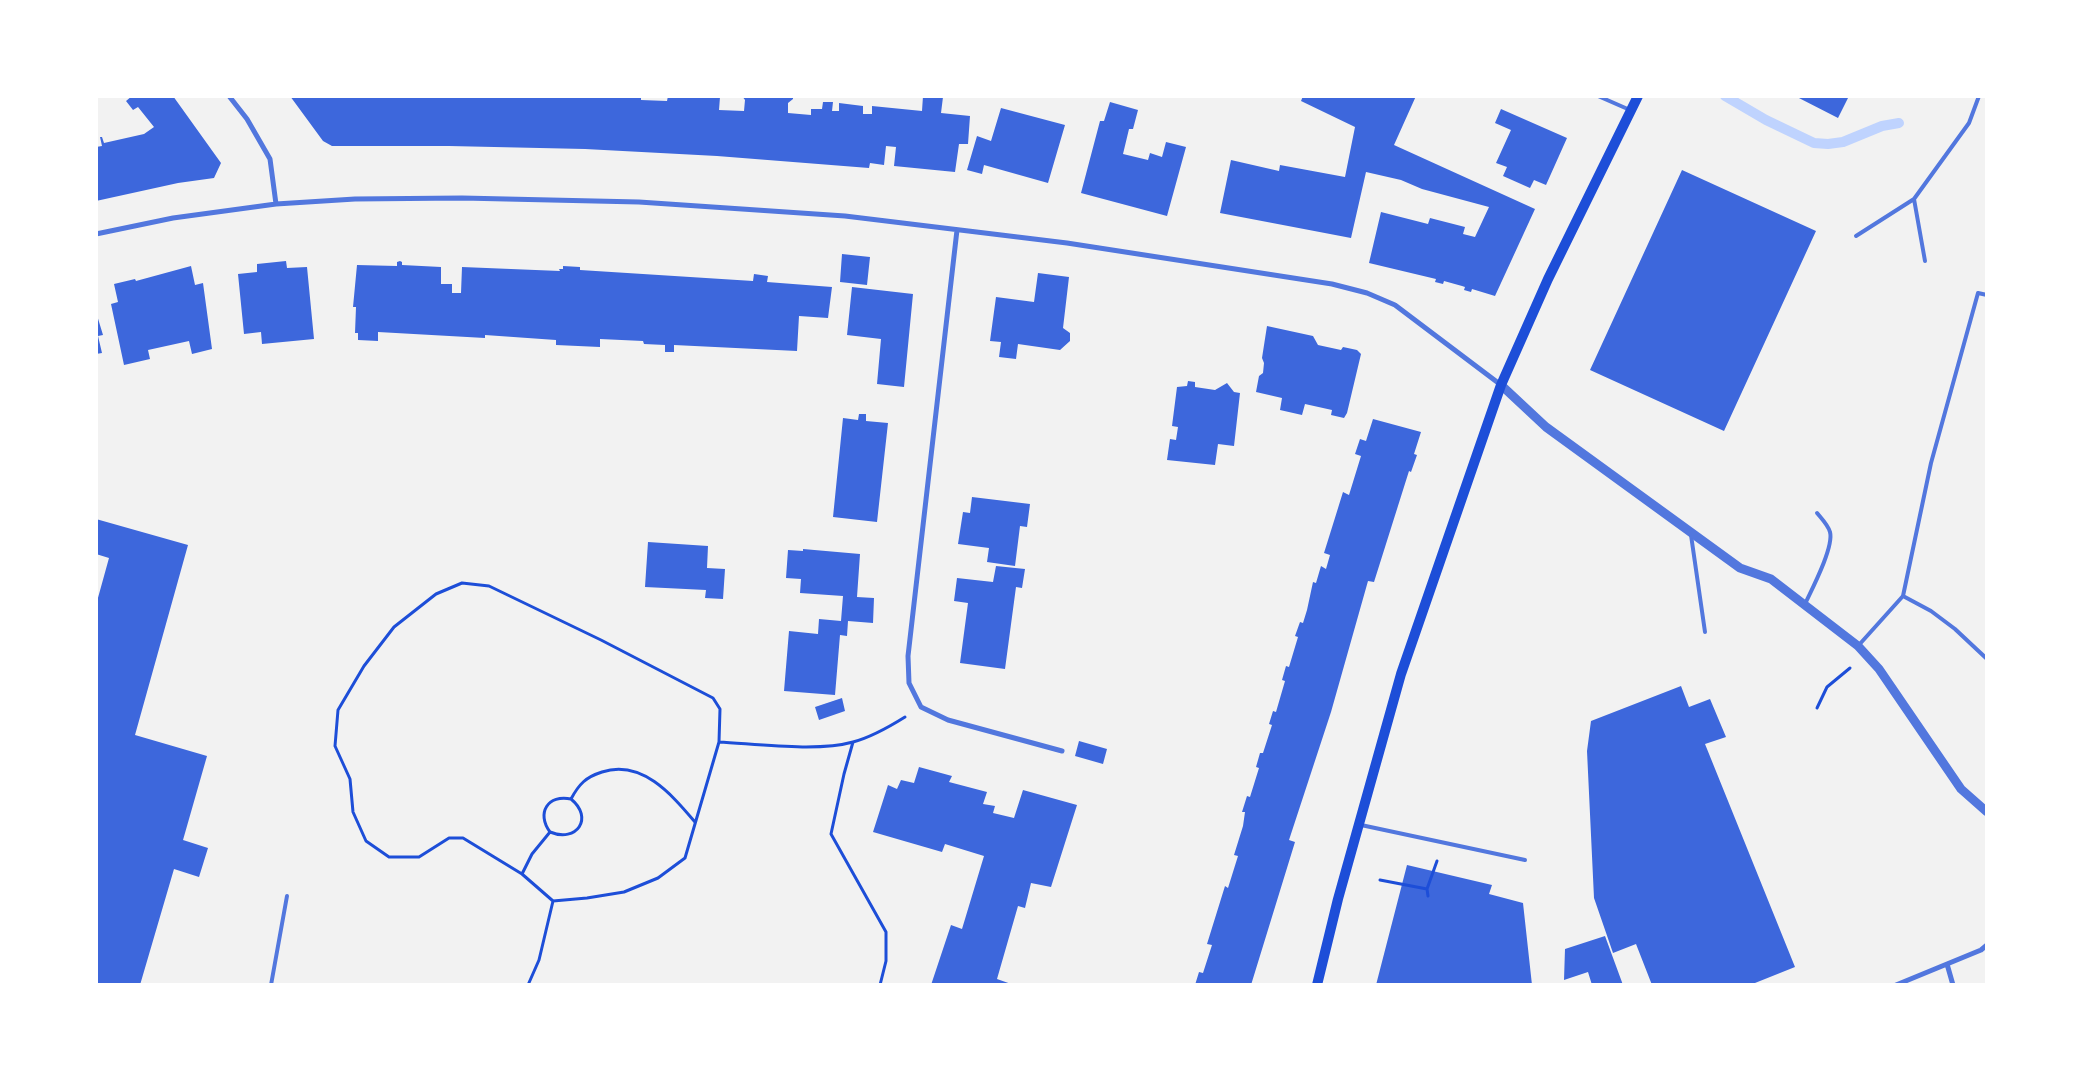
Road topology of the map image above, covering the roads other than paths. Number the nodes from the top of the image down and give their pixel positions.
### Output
1 (229, 96) edge
2 (1598, 96) edge
3 (1638, 96) edge
4 (1978, 96) edge
5 (1630, 110) junction
6 (1914, 199) junction
7 (276, 204) junction
8 (957, 230) junction
9 (96, 234) edge
10 (1856, 236) dead end
11 (1925, 261) dead end
12 (1987, 295) edge
13 (1501, 385) junction
14 (1817, 513) dead end
15 (1691, 533) junction
16 (1903, 596) junction
17 (1805, 604) junction
18 (1705, 632) dead end
19 (1858, 646) junction
20 (1987, 659) edge
21 (1062, 751) dead end
22 (1987, 812) edge
23 (1359, 824) junction
24 (1525, 860) dead end
25 (287, 896) dead end
26 (1987, 945) edge
27 (1947, 964) junction
28 (272, 985) edge
29 (1317, 985) edge
30 (1896, 985) edge
31 (1953, 985) edge

1 - 7 street
2 - 5 lane
3 - 5 main road
4 - 6 lane
5 - 13 main road
6 - 10 lane
6 - 11 lane
7 - 8 street
7 - 9 street
8 - 13 street
8 - 21 street
12 - 16 lane
13 - 15 street
13 - 23 main road
14 - 17 lane
15 - 17 street
15 - 18 lane
16 - 19 lane
16 - 20 lane
17 - 19 street
19 - 22 street
23 - 24 lane
23 - 29 main road
25 - 28 lane
26 - 27 street
27 - 30 street
27 - 31 street

